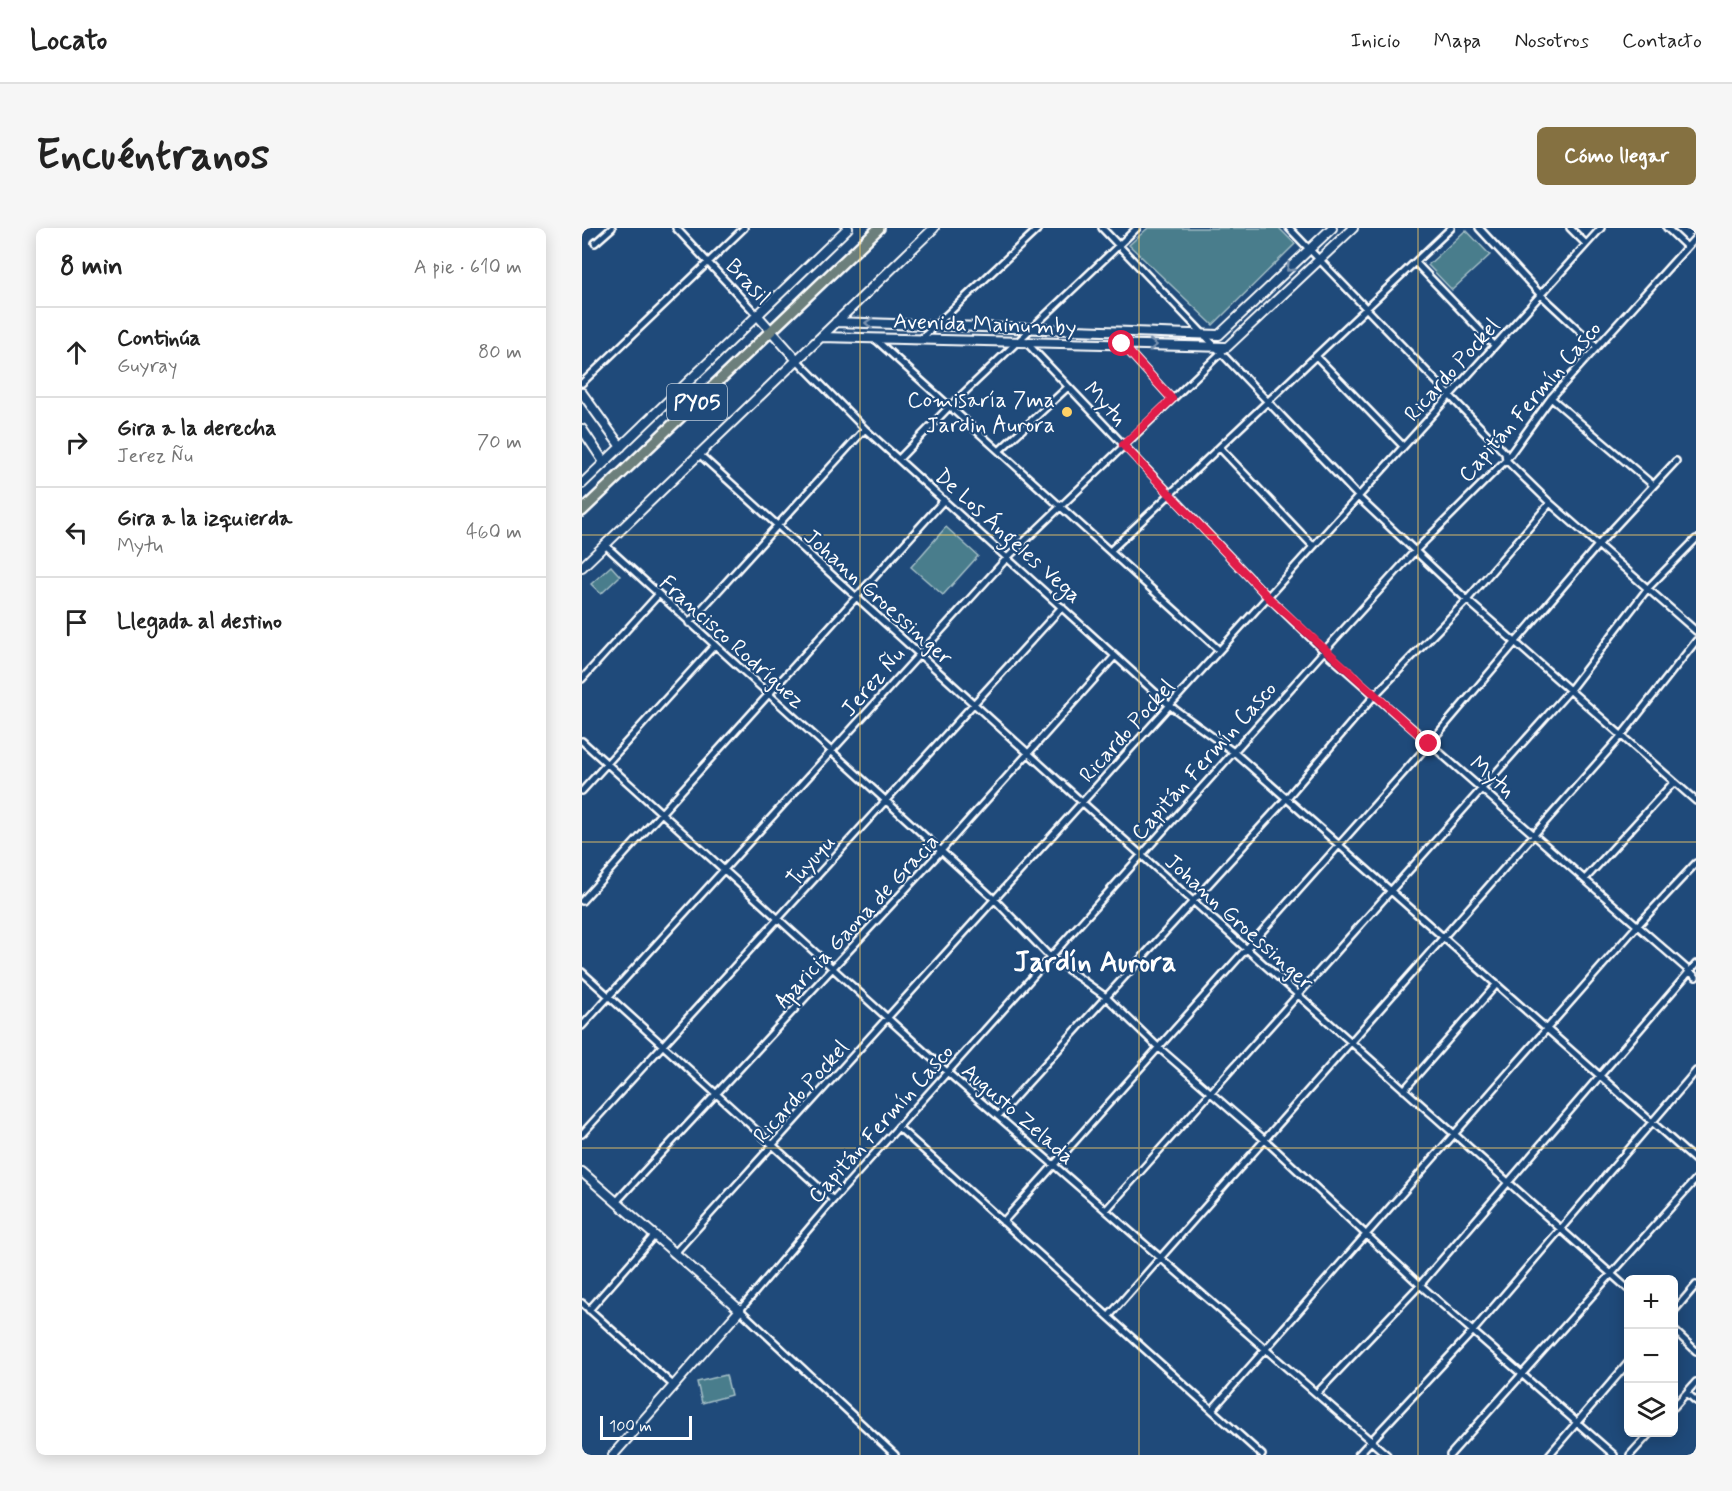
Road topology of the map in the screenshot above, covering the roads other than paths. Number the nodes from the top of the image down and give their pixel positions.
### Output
1 (612, 228) edge
2 (676, 228) edge
3 (744, 228) edge
4 (848, 228) edge
5 (879, 228) edge
6 (934, 228) edge
7 (1039, 228) edge
8 (1102, 228) edge
9 (1137, 228) edge
10 (1289, 228) edge
11 (1332, 228) edge
12 (1353, 228) edge
13 (1451, 228) edge
14 (1479, 228) edge
15 (1570, 228) edge
16 (1601, 228) edge
17 (1667, 228) edge
18 (1696, 237) edge
19 (595, 243) dead end
20 (1586, 244) junction
21 (1119, 245) junction
22 (1687, 247) junction
23 (1309, 250) junction
24 (1320, 261) junction
25 (708, 262) junction
26 (1416, 263) junction
27 (1540, 294) junction
28 (1367, 310) junction
29 (757, 315) junction
30 (836, 322) junction
31 (936, 325) junction
32 (1033, 328) junction
33 (771, 332) junction
34 (1205, 335) junction
35 (821, 337) junction
36 (874, 338) junction
37 (921, 339) junction
38 (1022, 341) junction
39 (1122, 344) junction
40 (1494, 345) junction
41 (1597, 347) junction
42 (1221, 348) junction
43 (1317, 357) junction
44 (797, 360) junction
45 (582, 383) edge
46 (1068, 387) junction
47 (582, 393) edge
48 (1449, 396) junction
49 (1551, 398) junction
50 (1172, 399) junction
51 (1268, 402) junction
52 (949, 407) junction
53 (582, 429) edge
54 (865, 429) junction
55 (1123, 445) junction
56 (1403, 446) junction
57 (621, 447) junction
58 (1220, 448) junction
59 (999, 451) junction
60 (699, 454) junction
61 (899, 459) junction
62 (1506, 460) junction
63 (1676, 460) dead end
64 (604, 462) junction
65 (582, 484) edge
66 (1653, 485) junction
67 (1170, 495) junction
68 (1358, 497) junction
69 (944, 500) junction
70 (1550, 503) junction
71 (1060, 506) junction
72 (582, 511) edge
73 (776, 526) junction
74 (1696, 539) edge
75 (1599, 544) junction
76 (605, 545) junction
77 (1313, 546) junction
78 (1110, 551) junction
79 (1415, 551) junction
80 (1007, 558) junction
81 (582, 567) edge
82 (1648, 588) junction
83 (658, 595) junction
84 (1268, 597) junction
85 (858, 598) junction
86 (1467, 600) junction
87 (1062, 607) junction
88 (689, 623) junction
89 (1696, 631) edge
90 (1696, 641) edge
91 (1516, 642) junction
92 (714, 646) junction
93 (1220, 650) junction
94 (1324, 651) junction
95 (919, 653) junction
96 (1115, 656) junction
97 (582, 679) edge
98 (1569, 691) junction
99 (769, 696) junction
100 (1374, 696) junction
101 (973, 703) junction
102 (1169, 705) junction
103 (1622, 735) junction
104 (582, 741) edge
105 (1429, 744) junction
106 (831, 753) junction
107 (1235, 753) junction
108 (1028, 754) junction
109 (607, 764) junction
110 (1674, 782) junction
111 (1482, 786) junction
112 (582, 791) edge
113 (1286, 799) junction
114 (1696, 801) edge
115 (885, 802) junction
116 (1083, 803) junction
117 (663, 813) junction
118 (1534, 834) junction
119 (1338, 844) junction
120 (940, 852) junction
121 (1141, 854) junction
122 (1696, 863) edge
123 (725, 869) junction
124 (1585, 879) junction
125 (1391, 891) junction
126 (995, 900) junction
127 (582, 901) edge
128 (1192, 901) junction
129 (779, 919) junction
130 (1638, 925) junction
131 (1443, 937) junction
132 (1245, 948) junction
133 (1050, 957) junction
134 (1696, 964) edge
135 (833, 968) junction
136 (582, 972) edge
137 (1690, 972) junction
138 (1696, 977) edge
139 (1496, 985) junction
140 (1299, 996) junction
141 (609, 997) junction
142 (1106, 997) junction
143 (888, 1017) junction
144 (582, 1026) edge
145 (1548, 1030) junction
146 (1351, 1042) junction
147 (664, 1047) junction
148 (1158, 1047) junction
149 (947, 1071) junction
150 (1696, 1071) edge
151 (1600, 1077) junction
152 (1404, 1090) junction
153 (1212, 1094) junction
154 (718, 1095) junction
155 (998, 1116) junction
156 (1651, 1121) junction
157 (898, 1127) junction
158 (582, 1134) edge
159 (1454, 1135) junction
160 (1264, 1140) junction
161 (774, 1144) junction
162 (1696, 1161) edge
163 (1054, 1165) junction
164 (582, 1172) edge
165 (1696, 1179) edge
166 (1510, 1183) junction
167 (833, 1200) junction
168 (616, 1202) junction
169 (1107, 1210) junction
170 (1003, 1221) junction
171 (1561, 1228) junction
172 (1367, 1234) junction
173 (654, 1236) junction
174 (674, 1254) junction
175 (1160, 1257) junction
176 (1611, 1274) junction
177 (1420, 1285) junction
178 (1624, 1285) edge
179 (1696, 1286) edge
180 (582, 1303) edge
181 (1678, 1306) edge
182 (589, 1310) junction
183 (740, 1310) junction
184 (1109, 1316) junction
185 (1473, 1331) junction
186 (1678, 1334) edge
187 (1265, 1349) junction
188 (1696, 1351) edge
189 (1624, 1369) edge
190 (1521, 1374) junction
191 (1696, 1382) edge
192 (674, 1386) junction
193 (1686, 1393) junction
194 (1317, 1394) junction
195 (1696, 1401) edge
196 (1678, 1402) edge
197 (1212, 1410) junction
198 (1577, 1423) junction
199 (1646, 1437) edge
200 (1371, 1441) junction
201 (613, 1455) edge
202 (895, 1455) edge
203 (1262, 1455) edge
204 (1358, 1455) edge
205 (1387, 1455) edge
206 (1450, 1455) edge
207 (1550, 1455) edge
208 (1614, 1455) edge
209 (1630, 1455) edge

1 - 19 street
2 - 25 street, Brasil
3 - 25 street
4 - 29 street
5 - 33 highway, PY05
6 - 30 street
7 - 31 street
8 - 21 street
9 - 21 street
10 - 23 street
11 - 23 street, Avenida Mainumby
12 - 24 street
13 - 26 street
14 - 27 street
15 - 20 street
16 - 20 street, Ricardo Pockel
17 - 22 street
18 - 22 street, Capitán Fermín Casco
20 - 27 street, Ricardo Pockel
21 - 32 street
21 - 34 street
22 - 41 street, Capitán Fermín Casco
23 - 24 street
23 -> 34 street, Avenida Mainumby
24 - 28 street
24 - 42 street
25 - 29 street, Brasil
25 - 45 street
26 - 28 street
26 - 40 street
27 - 40 street, Ricardo Pockel
27 - 41 street
28 - 43 street
28 - 48 street
29 - 33 street, Brasil
29 - 57 street
31 -> 30 street, Avenida Mainumby
30 - 35 street
31 - 32 street, Avenida Mainumby
31 - 37 street
32 - 34 street, Avenida Mainumby
32 - 38 street
33 - 44 street, De Los Ángeles Vega
33 - 72 highway, PY05
34 - 42 street
35 - 36 street, Avenida Mainumby
35 - 44 street
36 - 37 street, Avenida Mainumby
36 - 52 street
37 - 38 street, Avenida Mainumby
38 - 39 street, Avenida Mainumby
38 - 46 street, Mytu
38 - 52 street
39 -> 42 street, Avenida Mainumby
39 - 50 street
40 - 48 street, Ricardo Pockel
41 - 49 street, Capitán Fermín Casco
42 - 50 street, Jerez Ñu
42 - 51 street
43 - 51 street
43 - 56 street
44 - 54 street, De Los Ángeles Vega
44 - 60 street
46 - 55 street, Mytu
46 - 59 street
47 - 57 street
48 - 56 street, Ricardo Pockel
48 - 62 street
49 - 62 street, Capitán Fermín Casco
49 - 66 street
50 - 55 street, Jerez Ñu
51 - 58 street
51 - 68 street
52 - 59 street
52 - 61 street
53 - 64 street
54 - 61 street, De Los Ángeles Vega
54 - 73 street
55 - 67 street, Mytu
55 - 71 street, Jerez Ñu
56 - 68 street, Ricardo Pockel
57 - 64 street
58 - 67 street
58 - 77 street
59 - 71 street
60 - 73 street, Johann Groessinger
60 - 76 street
61 - 69 street, De Los Ángeles Vega
62 - 70 street
62 - 79 street, Capitán Fermín Casco
63 - 66 street
64 - 65 street
66 - 75 street
67 - 78 street
67 - 84 street, Mytu
68 - 77 street, Ricardo Pockel
68 - 79 street
69 - 80 street, De Los Ángeles Vega
69 - 85 street
70 - 75 street
70 - 86 street
71 - 78 street
71 - 80 street, Jerez Ñu
73 - 85 street, Johann Groessinger
73 - 88 street
74 - 82 street
75 - 82 street
75 - 91 street
76 - 81 street
76 - 83 street, Francisco Rodríguez
77 - 84 street, Ricardo Pockel
78 - 93 street
79 - 86 street
79 - 94 street, Capitán Fermín Casco
80 - 87 street, De Los Ángeles Vega
80 - 95 street, Jerez Ñu
82 - 89 street
82 - 98 street
83 - 88 street, Francisco Rodríguez
83 - 97 street
84 - 93 street, Ricardo Pockel
84 - 94 street, Mytu
85 - 95 street, Johann Groessinger
85 - 99 street
86 - 91 street
86 - 100 street
87 - 96 street, De Los Ángeles Vega
87 - 101 street, Tuyuyu
88 - 92 street, Francisco Rodríguez
90 - 103 street
91 - 98 street
91 - 105 street
92 - 99 street, Francisco Rodríguez
92 - 109 street
93 - 102 street, Ricardo Pockel
94 - 100 street, Mytu
94 - 107 street, Capitán Fermín Casco
95 - 101 street, Johann Groessinger
95 - 106 street, Jerez Ñu
96 - 102 street, De Los Ángeles Vega
96 - 108 street, Aparicia Gaona de Gracia
98 - 103 street
98 - 111 street
99 - 106 street, Francisco Rodríguez
99 - 117 street
100 - 105 street, Mytu
100 - 113 street
101 - 108 street, Johann Groessinger
101 - 115 street, Tuyuyu
102 - 107 street, De Los Ángeles Vega
102 - 116 street, Ricardo Pockel
103 - 110 street
103 - 118 street
104 - 109 street, Augusto Zelada
105 - 111 street, Mytu
105 - 119 street
106 - 115 street, Francisco Rodríguez
106 - 123 street, Jerez Ñu
107 - 113 street, De Los Ángeles Vega
107 - 121 street, Capitán Fermín Casco
108 - 116 street, Johann Groessinger
108 - 120 street, Aparicia Gaona de Gracia
109 - 112 street
109 - 117 street, Augusto Zelada
110 - 114 street
110 - 124 street
111 - 118 street, Mytu
111 - 125 street
113 - 119 street, De Los Ángeles Vega
113 - 128 street
115 - 120 street, Francisco Rodríguez
115 - 129 street, Tuyuyu
116 - 121 street, Johann Groessinger
116 - 126 street, Ricardo Pockel
117 - 123 street, Augusto Zelada
117 - 127 street
118 - 124 street, Mytu
118 - 131 street
119 - 125 street, De Los Ángeles Vega
119 - 132 street
120 - 126 street, Francisco Rodríguez
120 - 135 street, Aparicia Gaona de Gracia
121 - 128 street, Johann Groessinger
121 - 133 street, Capitán Fermín Casco
122 - 130 street
123 - 129 street, Augusto Zelada
123 - 141 street, Jerez Ñu
124 - 130 street, Mytu
125 - 131 street, De Los Ángeles Vega
125 - 140 street
126 - 133 street, Francisco Rodríguez
126 - 143 street, Ricardo Pockel
128 - 132 street, Johann Groessinger
128 - 142 street
129 - 135 street, Augusto Zelada
129 - 147 street, Tuyuyu
130 - 137 street, Mytu
130 - 145 street
131 - 139 street, De Los Ángeles Vega
131 - 146 street
132 - 140 street, Johann Groessinger
132 - 148 street
133 - 142 street, Francisco Rodríguez
133 - 149 street, Capitán Fermín Casco
134 - 137 street
135 - 143 street, Augusto Zelada
135 - 154 street, Aparicia Gaona de Gracia
136 - 141 street
137 - 138 street, Mytu
137 - 151 street
139 - 145 street, De Los Ángeles Vega
139 - 152 street
140 - 146 street, Johann Groessinger
140 - 153 street
141 - 144 street, Jerez Ñu
141 - 147 street
142 - 148 street, Francisco Rodríguez
142 - 155 street
143 - 149 street, Augusto Zelada
143 - 161 street, Ricardo Pockel
145 - 151 street, De Los Ángeles Vega
145 - 159 street
146 - 152 street, Johann Groessinger
146 - 160 street
147 - 154 street
147 - 158 street, Tuyuyu
148 - 153 street, Francisco Rodríguez
148 - 163 street
149 - 155 street, Augusto Zelada
149 - 157 street, Capitán Fermín Casco
150 - 156 street
151 - 156 street, De Los Ángeles Vega
151 - 166 street
152 - 159 street, Johann Groessinger
153 - 160 street, Francisco Rodríguez
153 - 169 street
154 - 161 street
154 - 168 street, Aparicia Gaona de Gracia
155 - 163 street, Augusto Zelada
156 - 162 street, De Los Ángeles Vega
156 - 171 street
157 - 167 street, Capitán Fermín Casco
157 - 170 street
159 - 166 street, Johann Groessinger
159 - 172 street
160 - 172 street, Francisco Rodríguez
160 - 175 street
161 - 167 street
161 - 174 street, Ricardo Pockel
163 - 169 street, Augusto Zelada
163 - 170 street
164 - 168 street
165 - 176 street
166 - 171 street, Johann Groessinger
166 - 177 street
167 - 183 street, Capitán Fermín Casco
168 - 173 street
169 - 175 street, Augusto Zelada
170 - 184 street
171 - 176 street, Johann Groessinger
171 - 185 street
172 - 177 street, Francisco Rodríguez
172 - 187 street
173 - 174 street
173 - 182 street
174 - 183 street
175 - 184 street
175 - 187 street, Augusto Zelada
176 - 178 street, Johann Groessinger
176 - 190 street
177 - 185 street, Francisco Rodríguez
177 - 194 street
179 - 181 street
180 - 182 street
182 - 192 street
183 - 192 street
183 - 202 street
184 - 197 street
185 - 190 street, Francisco Rodríguez
185 - 200 street
186 - 188 street
187 - 194 street, Augusto Zelada
187 - 197 street
189 - 198 street
190 - 198 street, Francisco Rodríguez
190 - 206 street
191 - 193 street
192 - 201 street
193 - 195 street
193 - 196 street
194 - 200 street, Augusto Zelada
197 - 203 street
198 - 207 street
198 - 208 street, Francisco Rodríguez
199 - 209 street
200 - 204 street
200 - 205 street, Augusto Zelada

